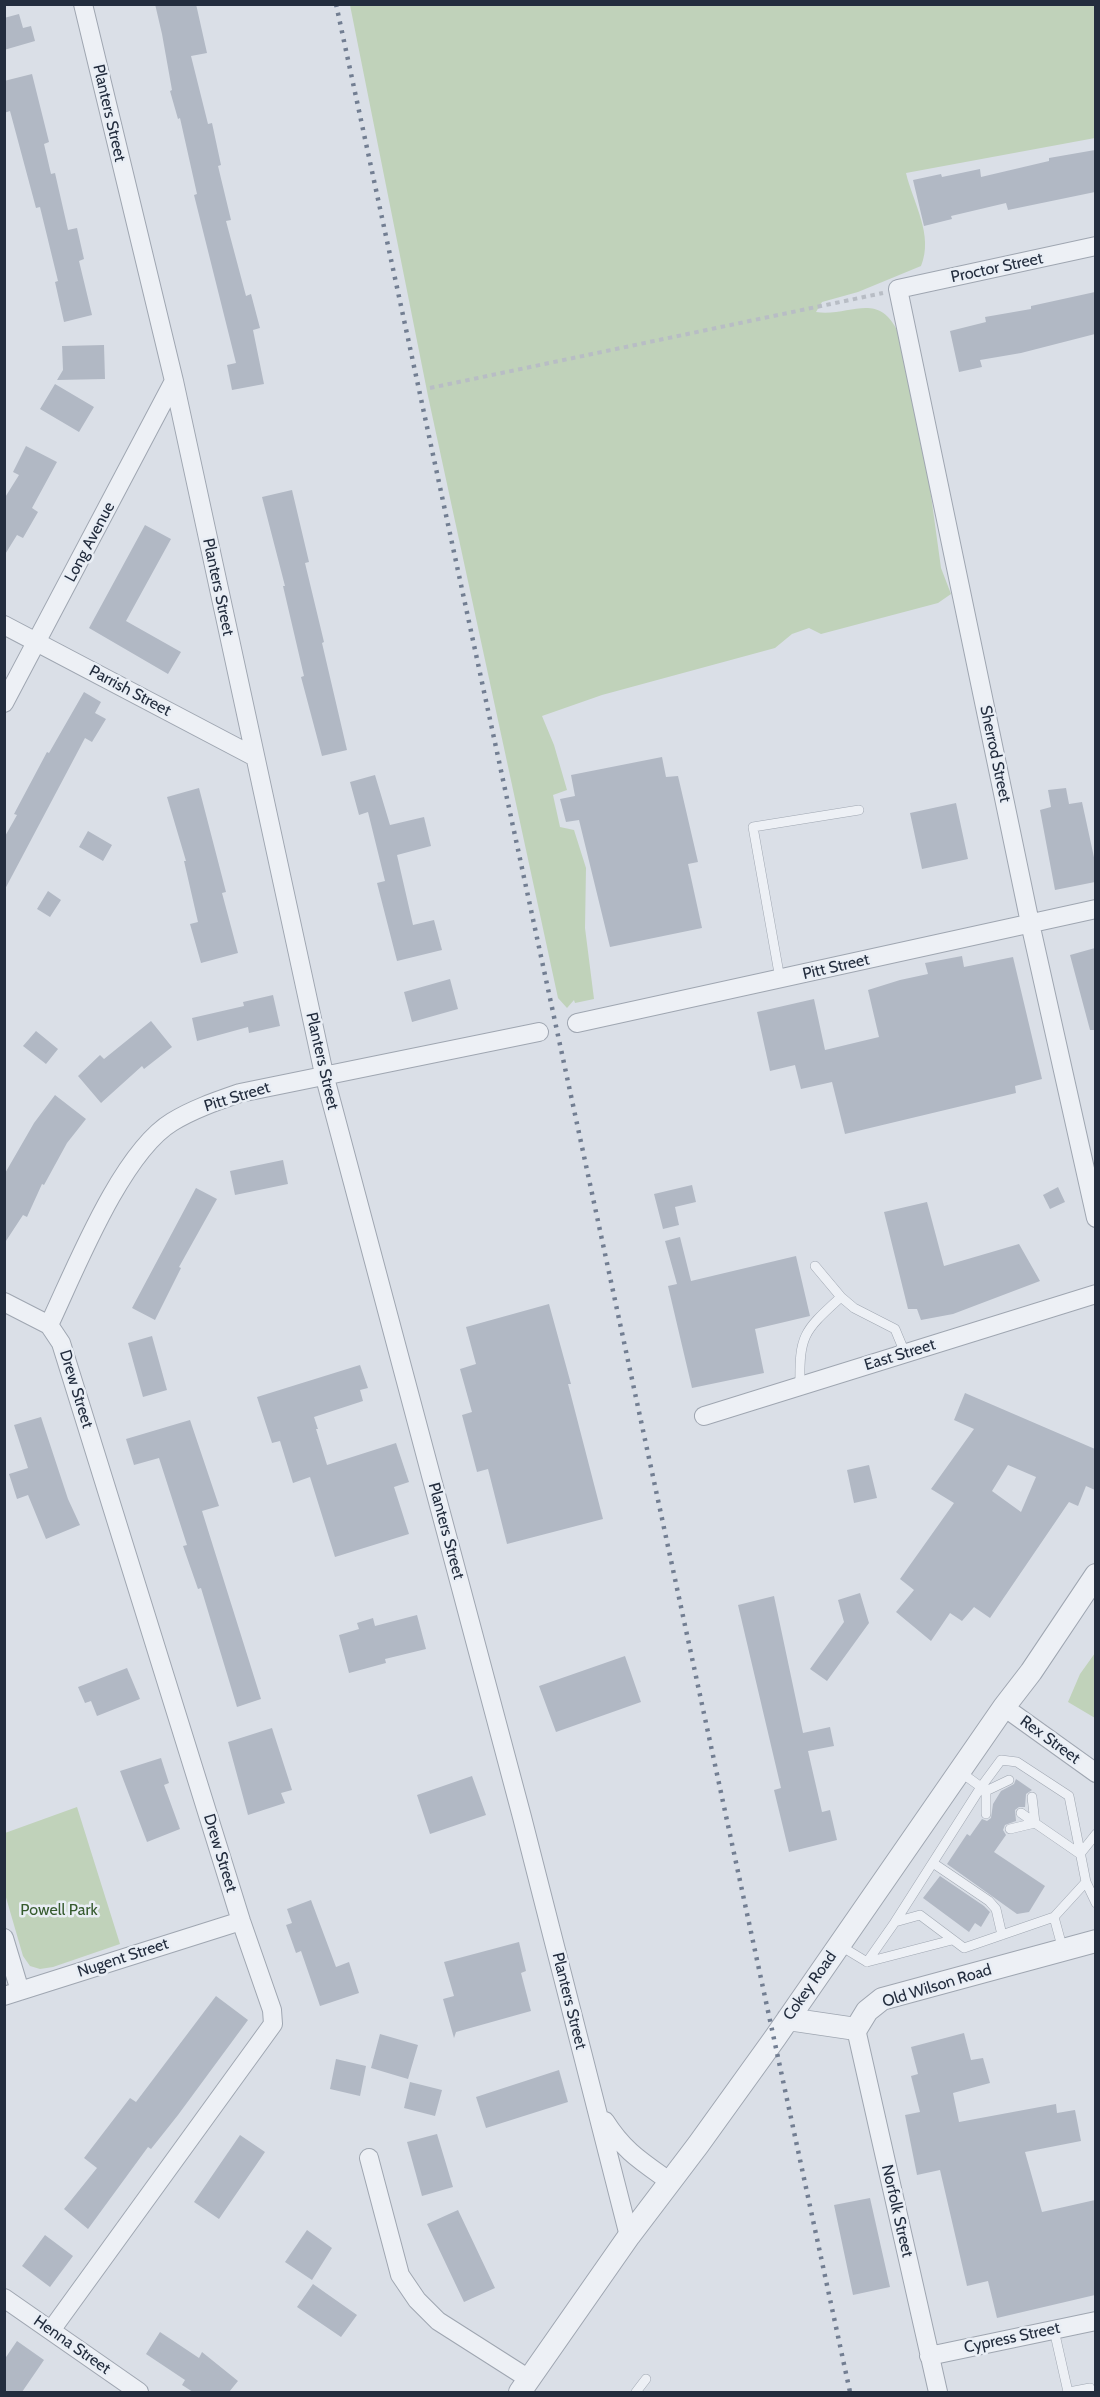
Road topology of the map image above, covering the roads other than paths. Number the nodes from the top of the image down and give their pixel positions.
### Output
1 (83, 4) edge
2 (1095, 246) edge
3 (898, 290) joint
4 (174, 381) junction
5 (4, 625) edge
6 (37, 642) junction
7 (4, 703) edge
8 (255, 758) junction
9 (859, 810) dead end
10 (1095, 909) edge
11 (1030, 923) junction
12 (780, 979) junction
13 (577, 1023) dead end
14 (539, 1032) dead end
15 (324, 1074) junction
16 (1095, 1218) edge
17 (815, 1266) dead end
18 (1095, 1294) edge
19 (841, 1297) junction
20 (4, 1302) edge
21 (49, 1325) junction
22 (905, 1353) junction
23 (800, 1386) junction
24 (704, 1416) dead end
25 (1095, 1575) edge
26 (1004, 1707) junction
27 (959, 1771) junction
28 (1095, 1773) edge
29 (1009, 1780) dead end
30 (984, 1789) junction
31 (1032, 1797) dead end
32 (997, 1798) dead end
33 (986, 1814) dead end
34 (1021, 1814) dead end
35 (1035, 1823) junction
36 (1010, 1829) dead end
37 (1095, 1834) edge
38 (1080, 1854) junction
39 (933, 1863) junction
40 (1086, 1882) junction
41 (1095, 1903) edge
42 (1054, 1917) junction
43 (241, 1921) junction
44 (895, 1922) junction
45 (1002, 1935) junction
46 (4, 1938) edge
47 (952, 1940) junction
48 (1095, 1941) edge
49 (839, 1945) junction
50 (1063, 1950) junction
51 (867, 1962) junction
52 (12, 1994) edge
53 (788, 2019) junction
54 (856, 2029) junction
55 (597, 2110) junction
56 (369, 2158) dead end
57 (669, 2181) junction
58 (629, 2236) junction
59 (4, 2298) edge
60 (1095, 2321) edge
61 (52, 2330) junction
62 (1054, 2330) junction
63 (929, 2355) junction
64 (646, 2379) dead end
65 (524, 2386) edge
66 (139, 2392) edge
67 (636, 2392) edge
68 (938, 2392) edge
69 (1069, 2392) edge
70 (1091, 2392) edge

1 - 4 street, Planters Street
2 - 3 street, Proctor Street
3 - 11 street, Sherrod Street
4 - 6 street, Long Avenue
4 - 8 street, Planters Street
5 - 6 street, Parrish Street
6 - 7 street, Long Avenue
6 - 8 street, Parrish Street
8 - 15 street, Planters Street
9 - 12 lane
10 - 11 street, Pitt Street
11 - 12 street, Pitt Street
11 - 16 street, Sherrod Street
12 - 13 street, Pitt Street
14 - 15 street, Pitt Street
15 - 21 street, Pitt Street
15 - 55 street, Planters Street
17 - 19 lane
18 - 22 street, East Street
19 - 22 lane
19 - 23 lane
20 - 21 street
21 - 43 street, Drew Street
22 - 23 street, East Street
23 - 24 street, East Street
25 - 26 street, Cokey Road
26 - 27 street, Cokey Road
26 - 28 street, Rex Street
27 - 30 lane
27 - 49 street, Cokey Road
29 - 30 lane
30 - 32 lane
30 - 33 lane
30 - 38 lane
30 - 39 lane
31 - 35 lane
34 - 35 lane
35 - 36 lane
35 - 38 lane
37 - 38 lane
38 - 40 lane
39 - 44 lane
39 - 45 lane
40 - 41 lane
40 - 42 lane
42 - 45 lane
42 - 50 lane
43 - 52 street, Nugent Street
43 - 61 street, Drew Street
44 - 47 lane
44 - 51 lane
45 - 47 lane
46 - 52 street
47 - 51 lane
48 - 50 street, Old Wilson Road
49 - 51 lane
49 - 53 street, Cokey Road
50 - 54 street, Old Wilson Road
53 - 54 street
53 - 57 street, Cokey Road
54 - 63 street, Norfolk Street
55 - 57 street, Planters Street
55 - 58 street, Planters Street
56 - 65 street
57 - 58 street, Cokey Road
58 - 65 street, Cokey Road
59 - 61 street, Henna Street
60 - 62 street, Cypress Street
61 - 66 street, Henna Street
62 - 63 street, Cypress Street
62 - 69 lane
63 - 68 street, Norfolk Street
64 - 67 lane
69 - 70 lane

